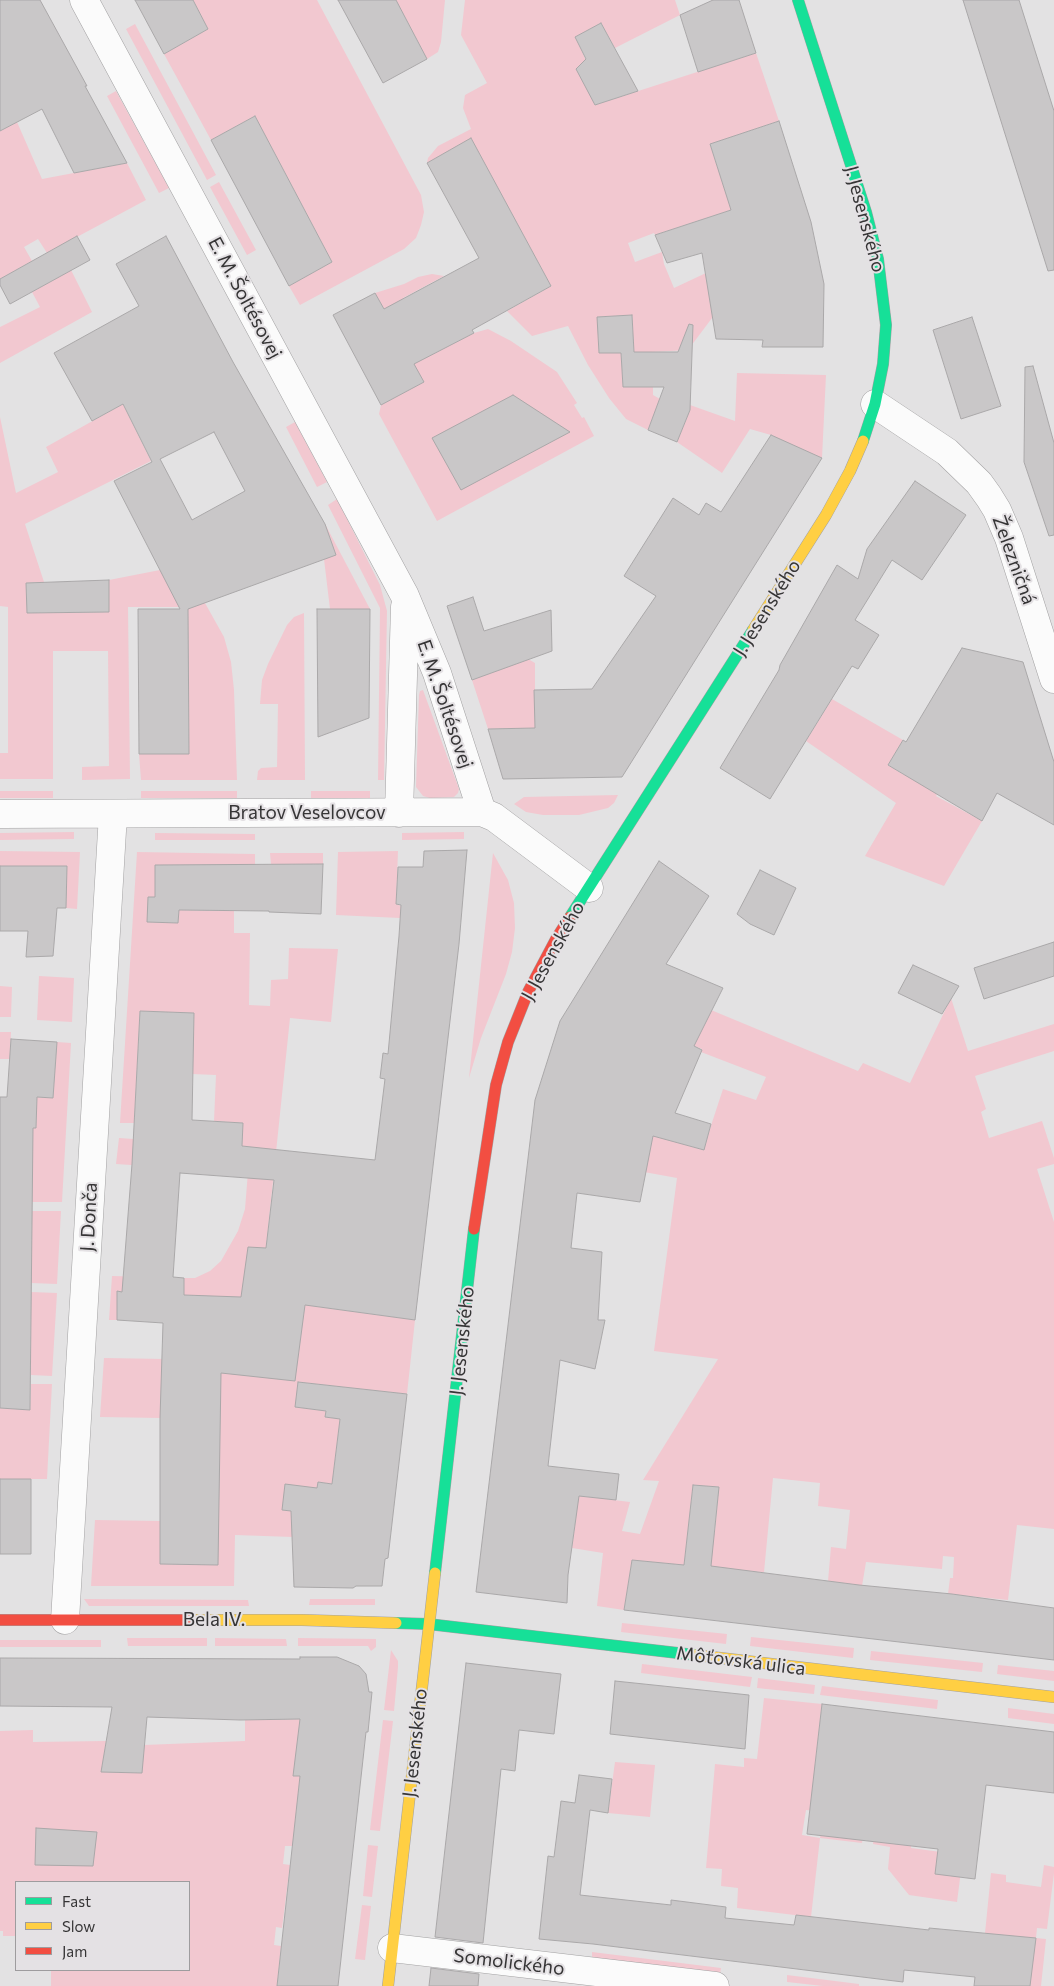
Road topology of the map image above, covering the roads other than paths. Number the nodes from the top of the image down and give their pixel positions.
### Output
1 (84, 0) edge
2 (798, 0) edge
3 (875, 404) junction
4 (405, 596) junction
5 (1054, 679) edge
6 (482, 812) junction
7 (399, 813) junction
8 (0, 814) edge
9 (113, 814) junction
10 (589, 888) junction
11 (0, 1620) edge
12 (65, 1620) junction
13 (428, 1624) junction
14 (1054, 1697) edge
15 (392, 1948) junction
16 (388, 1986) edge
17 (715, 1986) edge

1 - 4 street, E. M. Šoltésovej
2 - 3 street, J. Jesenského
3 - 5 street, Železničná
3 - 10 street, J. Jesenského
4 - 6 street, E. M. Šoltésovej
4 - 7 street, E. M. Šoltésovej
6 - 7 street, Bratov Veselovcov
6 - 10 street
7 - 9 street, Bratov Veselovcov
8 - 9 street, Bratov Veselovcov
9 - 12 street, J. Donča
10 - 13 street, J. Jesenského
11 - 12 street, Bela IV.
12 - 13 street, Bela IV.
13 - 14 street, Môťovská ulica
13 - 15 street, J. Jesenského
15 - 16 street, J. Jesenského
15 - 17 street, Somolického

